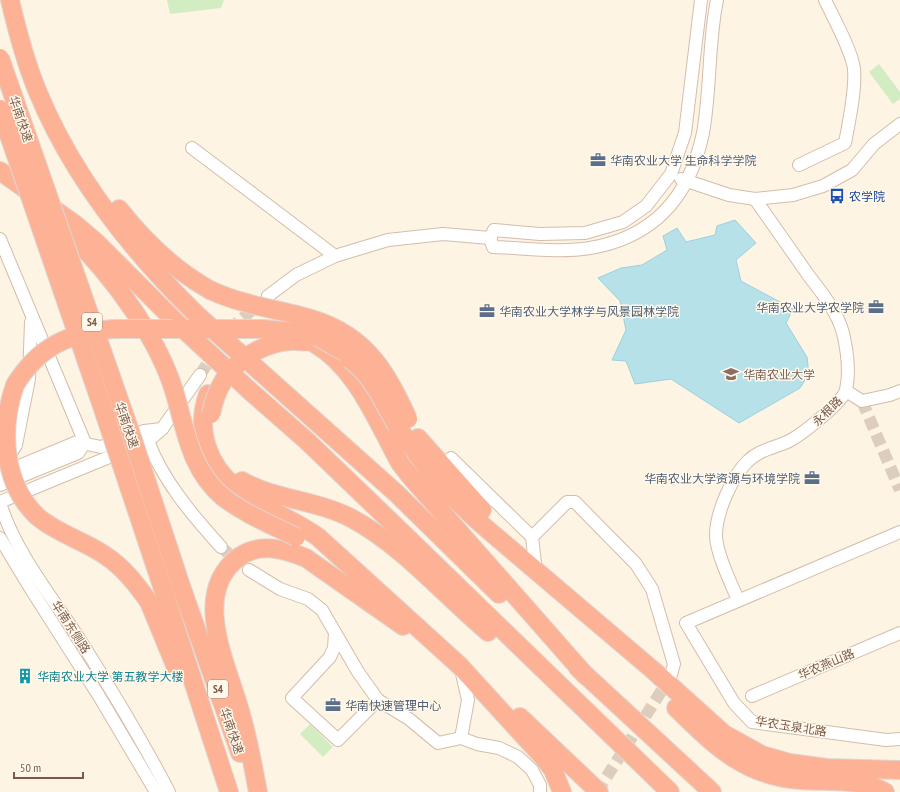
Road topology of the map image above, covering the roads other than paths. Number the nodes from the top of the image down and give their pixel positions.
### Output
1 (10, 0) edge
2 (13, 0) edge
3 (701, 0) edge
4 (718, 0) edge
5 (825, 0) edge
6 (0, 58) edge
7 (0, 109) edge
8 (900, 124) edge
9 (192, 148) dead end
10 (799, 165) dead end
11 (0, 172) edge
12 (671, 174) junction
13 (687, 182) junction
14 (755, 199) junction
15 (492, 234) junction
16 (0, 238) edge
17 (335, 256) junction
18 (268, 296) tunnel mouth
19 (31, 316) junction
20 (359, 366) junction
21 (200, 375) tunnel mouth
22 (846, 391) junction
23 (900, 391) edge
24 (403, 422) junction
25 (162, 429) junction
26 (148, 441) junction
27 (85, 443) junction
28 (0, 458) edge
29 (451, 458) dead end
30 (0, 474) edge
31 (0, 485) edge
32 (0, 502) edge
33 (900, 532) edge
34 (532, 537) junction
35 (0, 538) edge
36 (221, 547) tunnel mouth
37 (249, 570) tunnel mouth
38 (536, 572) junction
39 (156, 597) junction
40 (738, 600) junction
41 (334, 633) junction
42 (900, 633) edge
43 (460, 666) junction
44 (671, 675) tunnel mouth
45 (586, 676) junction
46 (752, 696) dead end
47 (378, 700) junction
48 (461, 738) junction
49 (612, 738) junction
50 (900, 738) edge
51 (900, 770) edge
52 (156, 792) edge
53 (169, 792) edge
54 (226, 792) edge
55 (229, 792) edge
56 (253, 792) edge
57 (258, 792) edge
58 (540, 792) edge
59 (562, 792) edge
60 (599, 792) edge
61 (670, 792) edge
62 (712, 792) edge
63 (884, 792) edge

1 - 45 highway, bridge
2 - 24 highway, bridge
3 - 12 street
4 - 13 street
5 - 10 street
6 - 56 highway, 华南快速 / S4, bridge
7 - 39 highway, 华南快速 / S4, bridge
8 - 14 street
9 - 17 street
11 - 43 highway, bridge
11 - 49 highway, bridge
12 - 13 street
12 - 15 street
13 - 14 street
13 - 15 street
14 - 22 street, 永根路
15 - 17 street
16 - 19 street
17 - 18 street
19 - 27 street
19 - 28 street
20 - 24 highway, bridge
20 - 39 highway, bridge
20 - 49 highway, bridge
21 - 25 street
22 - 23 street
22 - 40 street, 永根路
24 - 38 highway
25 - 26 street
25 - 27 street
26 - 32 street
26 - 36 street
27 - 30 street
27 - 31 street
29 - 34 street
32 - 53 street, 华南东侧路
33 - 40 street
34 - 38 street
34 - 44 street
35 - 52 street, 华南东侧路
37 - 41 street
38 - 51 highway
38 - 63 highway
39 - 54 highway
39 - 55 highway, 华南快速 / S4
40 - 50 street, 华农玉泉北路
41 - 47 street
41 - 47 street
42 - 46 street, 华农燕山路
43 - 45 highway
43 - 48 street
43 - 57 highway
43 - 59 highway
43 - 60 highway
45 - 62 highway
47 - 48 street
48 - 58 street
49 - 61 highway

